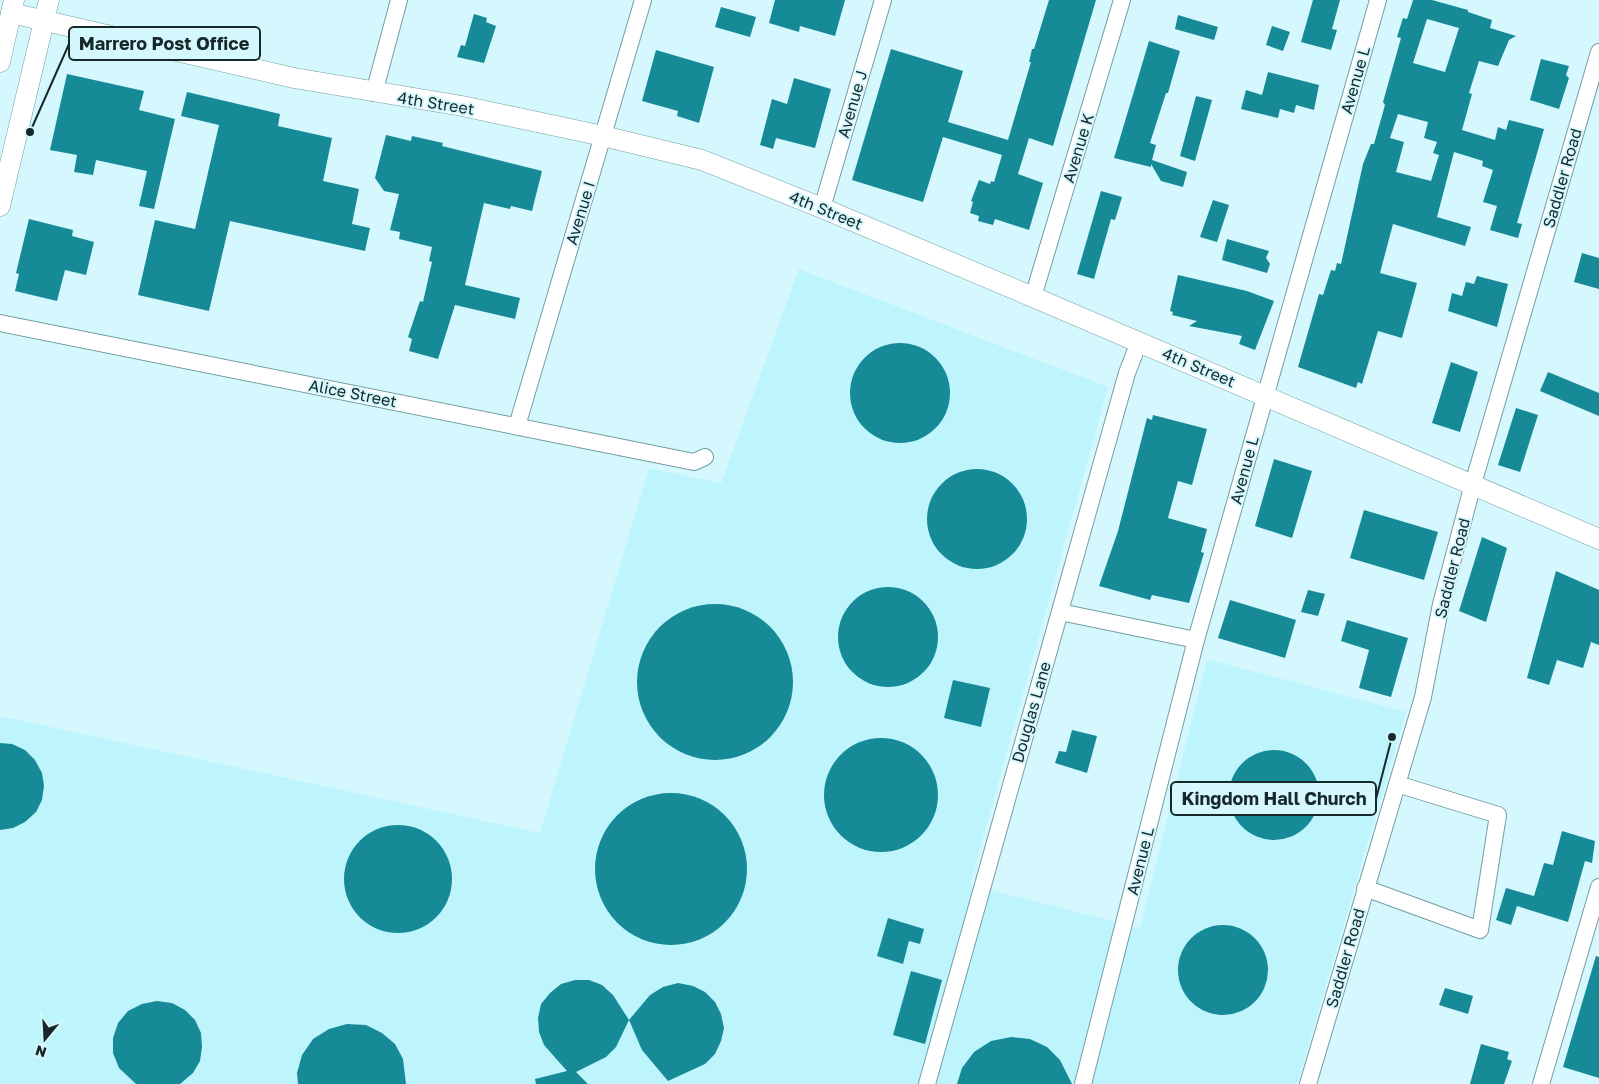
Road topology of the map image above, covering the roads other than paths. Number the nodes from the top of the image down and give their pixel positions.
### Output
1 (399, 0) edge
2 (643, 0) edge
3 (883, 0) edge
4 (1122, 0) edge
5 (1378, 0) edge
6 (12, 6) edge
7 (46, 10) edge
8 (1599, 52) edge
9 (0, 62) edge
10 (374, 93) junction
11 (603, 136) junction
12 (0, 206) edge
13 (822, 208) junction
14 (1033, 297) junction
15 (0, 323) edge
16 (1140, 342) junction
17 (1264, 395) junction
18 (517, 426) junction
19 (705, 457) dead end
20 (1473, 484) junction
21 (1599, 539) edge
22 (1060, 612) junction
23 (1196, 640) junction
24 (1397, 784) junction
25 (1599, 887) edge
26 (1365, 888) junction
27 (927, 1084) edge
28 (1083, 1084) edge
29 (1308, 1084) edge
30 (1542, 1084) edge

1 - 10 street
2 - 11 street, Avenue I
3 - 13 street, Avenue J
4 - 14 street, Avenue K
5 - 17 street, Avenue L
6 - 7 main road, 4th Street
6 - 9 main road
7 - 10 main road, 4th Street
7 - 12 main road
8 - 20 street, Saddler Road
10 - 11 main road, 4th Street
11 - 13 main road, 4th Street
11 - 18 street, Avenue I
13 - 14 main road, 4th Street
14 - 16 main road, 4th Street
15 - 18 street, Alice Street
16 - 17 main road, 4th Street
16 - 22 street, Douglas Lane
17 - 20 main road, 4th Street
17 - 23 street, Avenue L
18 - 19 street, Alice Street
20 - 21 main road, 4th Street
20 - 24 street, Saddler Road
22 - 23 street
22 - 27 street, Douglas Lane
23 - 28 street, Avenue L
24 - 26 street, Saddler Road
24 - 26 street
25 - 30 street
26 - 29 street, Saddler Road

